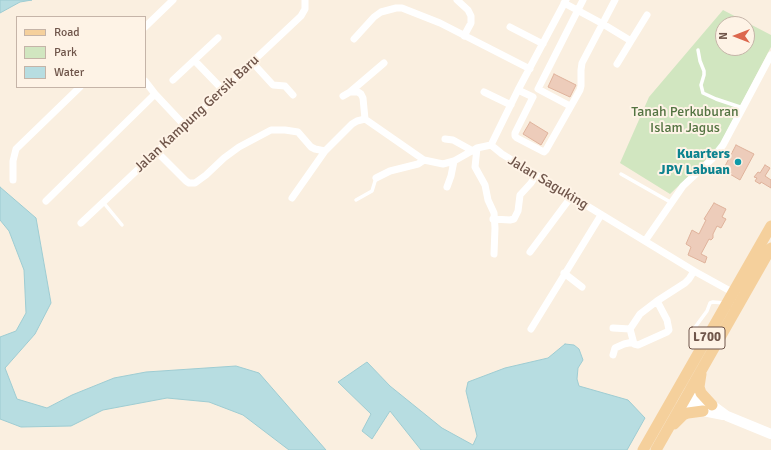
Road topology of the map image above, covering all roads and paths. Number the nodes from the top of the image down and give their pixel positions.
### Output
1 (173, 0) edge
2 (305, 0) edge
3 (457, 0) edge
4 (583, 0) edge
5 (615, 0) edge
6 (565, 2) edge
7 (577, 10) junction
8 (648, 15) dead end
9 (603, 24) junction
10 (146, 26) edge
11 (510, 27) dead end
12 (464, 36) junction
13 (218, 38) dead end
14 (354, 39) dead end
15 (631, 41) junction
16 (543, 44) junction
17 (698, 50) dead end
18 (771, 55) edge
19 (195, 61) junction
20 (252, 62) junction
21 (384, 63) dead end
22 (617, 64) dead end
23 (530, 69) junction
24 (173, 80) dead end
25 (146, 82) edge
26 (79, 88) edge
27 (538, 89) junction
28 (223, 90) junction
29 (518, 90) junction
30 (350, 92) junction
31 (484, 92) dead end
32 (155, 94) junction
33 (293, 95) dead end
34 (343, 96) dead end
35 (533, 97) junction
36 (511, 105) junction
37 (570, 106) junction
38 (743, 108) junction
39 (365, 119) junction
40 (185, 126) junction
41 (445, 139) dead end
42 (492, 145) junction
43 (475, 149) junction
44 (325, 151) junction
45 (157, 152) junction
46 (424, 160) junction
47 (454, 161) junction
48 (621, 174) dead end
49 (536, 175) junction
50 (376, 178) joint
51 (13, 180) dead end
52 (447, 187) dead end
53 (571, 197) junction
54 (292, 198) dead end
55 (356, 200) dead end
56 (46, 201) dead end
57 (103, 202) junction
58 (672, 203) junction
59 (601, 214) junction
60 (494, 219) junction
61 (81, 223) dead end
62 (122, 225) dead end
63 (771, 226) edge
64 (644, 241) junction
65 (771, 248) edge
66 (530, 252) dead end
67 (494, 254) dead end
68 (694, 271) junction
69 (564, 273) junction
70 (582, 286) dead end
71 (748, 288) junction
72 (732, 292) junction
73 (657, 301) junction
74 (726, 304) junction
75 (613, 328) dead end
76 (531, 329) dead end
77 (630, 329) junction
78 (633, 342) junction
79 (704, 342) junction
80 (613, 355) dead end
81 (702, 369) junction
82 (675, 393) junction
83 (686, 398) junction
84 (708, 408) junction
85 (666, 433) junction
86 (771, 434) edge
87 (643, 450) edge
88 (656, 450) edge

1 - 10 street
2 - 20 street, Jalan Kampung Gersik Baru
3 - 12 street
4 - 7 street
5 - 9 street
6 - 7 street
6 - 16 street
7 - 9 street
7 - 27 street
8 - 15 street
9 - 15 street
9 - 37 street
11 - 16 street
12 - 14 street
12 - 23 street
13 - 19 street
15 - 22 street
16 - 23 street
17 - 38 lane
18 - 38 street
19 - 24 street
19 - 28 street
20 - 28 street, Jalan Kampung Gersik Baru
20 - 33 street
21 - 30 street
23 - 29 street
25 - 32 street
26 - 51 street
27 - 35 street
27 - 37 street
28 - 40 street, Jalan Kampung Gersik Baru
29 - 35 street
29 - 36 street
30 - 34 street
30 - 39 street
31 - 36 street
32 - 40 street
32 - 56 street
35 - 37 street
36 - 42 street
38 - 58 street
39 - 44 street
39 - 46 street
40 - 45 street, Jalan Kampung Gersik Baru
41 - 43 street
42 - 43 street
42 - 49 street, Jalan Saguking
43 - 47 street
43 - 60 street
44 - 45 street
44 - 54 street
45 - 57 street, Jalan Kampung Gersik Baru
46 - 47 street
46 - 50 street
47 - 52 street
48 - 58 lane
49 - 53 street, Jalan Saguking
49 - 60 street
50 - 55 lane
53 - 59 street, Jalan Saguking
53 - 66 street
57 - 61 street, Jalan Kampung Gersik Baru
57 - 62 lane
58 - 64 street
59 - 64 street, Jalan Saguking
59 - 69 street
60 - 67 street
63 - 72 main road, L700
64 - 68 street, Jalan Saguking
65 - 71 main road, L700
68 - 72 street, Jalan Saguking
68 - 73 street
69 - 70 street
69 - 76 street
71 - 72 street
71 - 81 main road, L700
72 - 74 main road, L700
73 - 77 street
73 - 78 street
74 - 79 main road, L700
74 - 79 lane
75 - 77 street
77 - 78 street
78 - 80 street
79 - 82 main road, L700
81 - 83 main road, L700
81 - 84 main road
82 - 83 main road
82 - 87 main road, L700
83 - 84 main road
83 - 85 main road, L700
84 - 85 main road
84 - 86 main road
85 - 88 main road, L700

